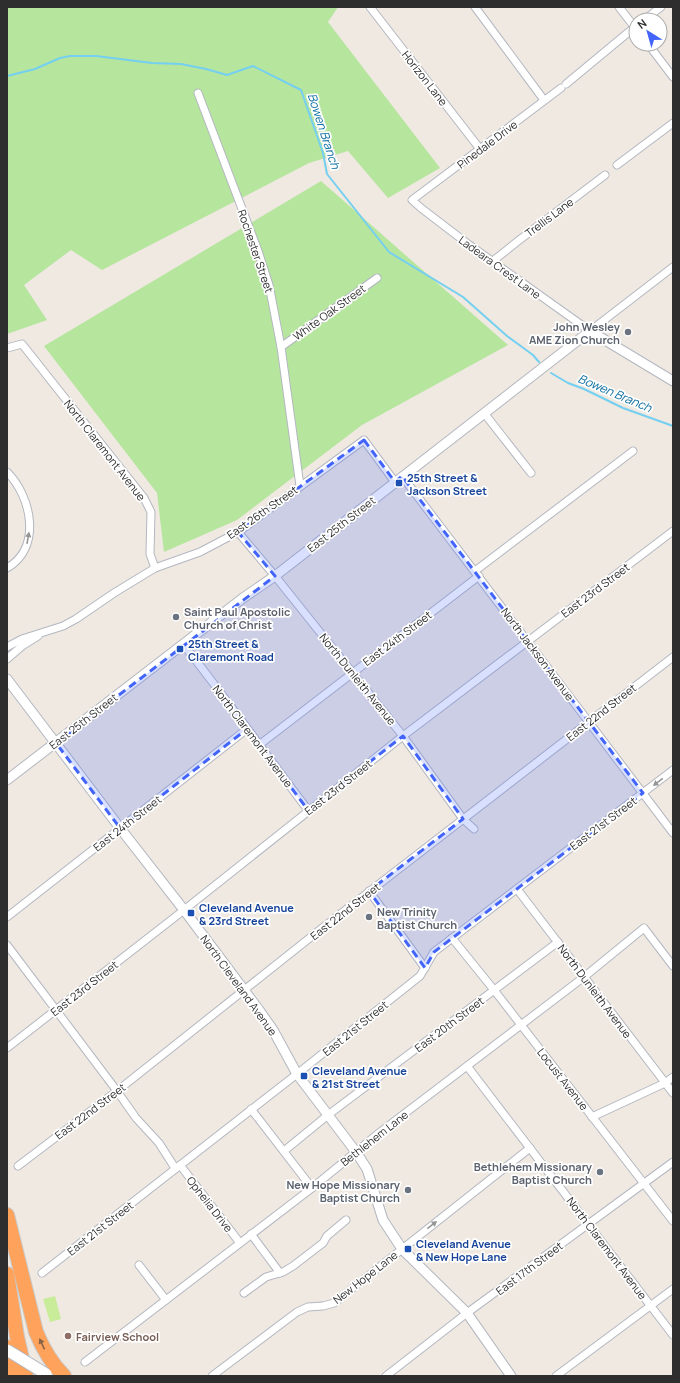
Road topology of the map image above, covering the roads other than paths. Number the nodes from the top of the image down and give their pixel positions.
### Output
1 (370, 7) edge
2 (475, 7) edge
3 (619, 7) edge
4 (628, 18) edge
5 (628, 34) edge
6 (654, 52) edge
7 (673, 77) edge
8 (198, 93) dead end
9 (544, 100) junction
10 (673, 123) edge
11 (480, 149) junction
12 (617, 165) dead end
13 (605, 175) dead end
14 (412, 200) joint
15 (493, 261) junction
16 (673, 267) edge
17 (377, 278) dead end
18 (590, 331) junction
19 (282, 347) junction
20 (7, 348) edge
21 (673, 381) edge
22 (484, 413) junction
23 (364, 440) joint
24 (634, 451) dead end
25 (7, 472) edge
26 (531, 473) dead end
27 (399, 479) junction
28 (300, 486) junction
29 (673, 531) edge
30 (238, 532) junction
31 (7, 568) edge
32 (155, 568) junction
33 (477, 573) junction
34 (275, 576) junction
35 (49, 630) junction
36 (528, 642) junction
37 (183, 644) junction
38 (7, 647) edge
39 (673, 657) edge
40 (7, 658) edge
41 (352, 673) junction
42 (7, 679) edge
43 (588, 722) junction
44 (247, 729) junction
45 (403, 736) junction
46 (56, 743) junction
47 (259, 745) junction
48 (673, 770) edge
49 (7, 780) edge
50 (643, 793) junction
51 (308, 810) junction
52 (463, 818) junction
53 (120, 828) junction
54 (474, 829) dead end
55 (673, 833) edge
56 (517, 889) junction
57 (369, 891) junction
58 (184, 910) junction
59 (7, 917) edge
60 (452, 938) junction
61 (558, 942) junction
62 (7, 945) edge
63 (673, 966) edge
64 (425, 968) junction
65 (584, 976) junction
66 (244, 990) junction
67 (494, 990) junction
68 (56, 1010) junction
69 (521, 1025) junction
70 (7, 1048) edge
71 (467, 1066) junction
72 (297, 1074) junction
73 (673, 1078) edge
74 (665, 1083) junction
75 (117, 1091) junction
76 (673, 1093) edge
77 (251, 1109) junction
78 (328, 1115) junction
79 (592, 1117) junction
80 (530, 1148) junction
81 (284, 1151) junction
82 (356, 1152) junction
83 (673, 1162) edge
84 (18, 1166) dead end
85 (177, 1167) junction
86 (644, 1184) junction
87 (312, 1188) junction
88 (7, 1215) edge
89 (346, 1220) dead end
90 (673, 1221) edge
91 (588, 1224) junction
92 (251, 1234) junction
93 (240, 1243) junction
94 (402, 1249) junction
95 (139, 1265) dead end
96 (42, 1273) dead end
97 (280, 1273) junction
98 (7, 1274) edge
99 (673, 1289) edge
100 (244, 1294) dead end
101 (166, 1300) junction
102 (651, 1306) junction
103 (467, 1313) junction
104 (673, 1335) edge
105 (7, 1349) edge
106 (85, 1362) dead end
107 (46, 1374) dead end
108 (14, 1376) edge
109 (26, 1376) edge
110 (64, 1376) edge
111 (212, 1376) edge
112 (386, 1376) edge
113 (511, 1376) edge
114 (556, 1376) edge

1 - 11 street, Horizon Lane
2 - 9 street
3 - 4 street
5 - 9 street, Pinedale Drive
6 - 7 street
8 - 19 street, Rochester Street
9 - 11 street, Pinedale Drive
10 - 12 street
11 - 14 street, Pinedale Drive
13 - 15 street, Trellis Lane
14 - 15 street, Ladeara Crest Lane
15 - 18 street, Ladeara Crest Lane
16 - 18 street, East 25th Street
17 - 19 street, White Oak Street
18 - 21 street
18 - 22 street, East 25th Street
19 - 28 street, Rochester Street
20 - 32 street, North Claremont Avenue
22 - 26 street
22 - 27 street, East 25th Street
23 - 27 street, North Jackson Avenue
23 - 28 street, East 26th Street
24 - 33 street, East 24th Street
31 -> 25 street
27 - 33 street, North Jackson Avenue
27 - 34 street, East 25th Street
28 - 30 street, East 26th Street
29 - 36 street, East 23rd Street
30 - 32 street, East 26th Street
30 - 34 street, North Dunleith Avenue
32 - 35 street, East 26th Street
33 - 36 street, North Jackson Avenue
33 - 41 street, East 24th Street
34 - 37 street, East 25th Street
34 - 41 street, North Dunleith Avenue
35 - 38 street
35 - 40 street
36 - 43 street, North Jackson Avenue
36 - 45 street, East 23rd Street
37 - 44 street, North Claremont Avenue
37 - 46 street, East 25th Street
39 - 43 street, East 22nd Street
41 - 45 street, North Dunleith Avenue
41 - 47 street, East 24th Street
42 - 46 street, North Cleveland Avenue
43 - 50 street, North Jackson Avenue
43 - 52 street, East 22nd Street
44 - 47 street, North Claremont Avenue
44 - 53 street, East 24th Street
45 - 51 street, East 23rd Street
45 - 52 street, North Dunleith Avenue
46 - 49 street, East 25th Street
46 - 53 street, North Cleveland Avenue
47 - 51 street, North Claremont Avenue
48 -> 50 street, East 21st Street
50 - 55 street, North Jackson Avenue
50 - 56 street, East 21st Street
51 - 58 street, East 23rd Street
52 - 54 street, North Dunleith Avenue
52 - 57 street, East 22nd Street
53 - 58 street, North Cleveland Avenue
53 - 59 street, East 24th Street
56 - 60 street, East 21st Street
56 - 61 street, North Dunleith Avenue
57 - 64 street
57 - 66 street, East 22nd Street
58 - 66 street, North Cleveland Avenue
58 - 68 street, East 23rd Street
60 - 64 street, East 21st Street
60 - 67 street, Locust Avenue
61 - 65 street, North Dunleith Avenue
61 - 67 street, East 20th Street
62 - 68 street, Ophelia Drive
63 - 65 street, Bethlehem Lane
64 - 72 street, East 21st Street
65 - 69 street, Bethlehem Lane
65 - 74 street, North Dunleith Avenue
66 - 72 street, North Cleveland Avenue
66 - 75 street, East 22nd Street
67 - 69 street, Locust Avenue
67 - 78 street, East 20th Street
68 - 70 street, East 23rd Street
68 - 75 street, Ophelia Drive
69 - 71 street, Bethlehem Lane
69 - 79 street, Locust Avenue
71 - 80 street, North Claremont Avenue
71 - 82 street, Bethlehem Lane
72 - 77 street, East 21st Street
72 - 78 street, North Cleveland Avenue
73 - 74 street
74 - 76 street, North Dunleith Avenue
74 - 79 street
75 - 84 street, East 22nd Street
75 - 85 street, Ophelia Drive
77 - 81 street
77 - 85 street, East 21st Street
78 - 81 street, East 20th Street
78 - 82 street, North Cleveland Avenue
79 - 86 street, Locust Avenue
80 - 91 street, North Claremont Avenue
94 -> 80 street, New Hope Lane
81 - 87 street
82 - 87 street, Bethlehem Lane
82 - 94 street, North Cleveland Avenue
83 - 86 street, East 17th Street
85 - 93 street, Ophelia Drive
85 - 96 street, East 21st Street
86 - 90 street, Locust Avenue
86 - 91 street, East 17th Street
87 - 92 street, Bethlehem Lane
110 -> 88 highway
89 - 97 street
91 - 102 street, North Claremont Avenue
91 - 103 street, East 17th Street
92 - 93 street, Bethlehem Lane
92 - 97 street
93 - 101 street, Bethlehem Lane
94 - 103 street, North Cleveland Avenue
94 - 111 street, New Hope Lane
95 - 101 street
97 - 100 street
98 - 109 highway
99 - 102 street
101 - 106 street, Bethlehem Lane
102 - 104 street, North Claremont Avenue
102 - 114 street
103 - 112 street, East 17th Street
103 - 113 street, North Cleveland Avenue
105 - 107 main road, bridge
105 - 108 highway

